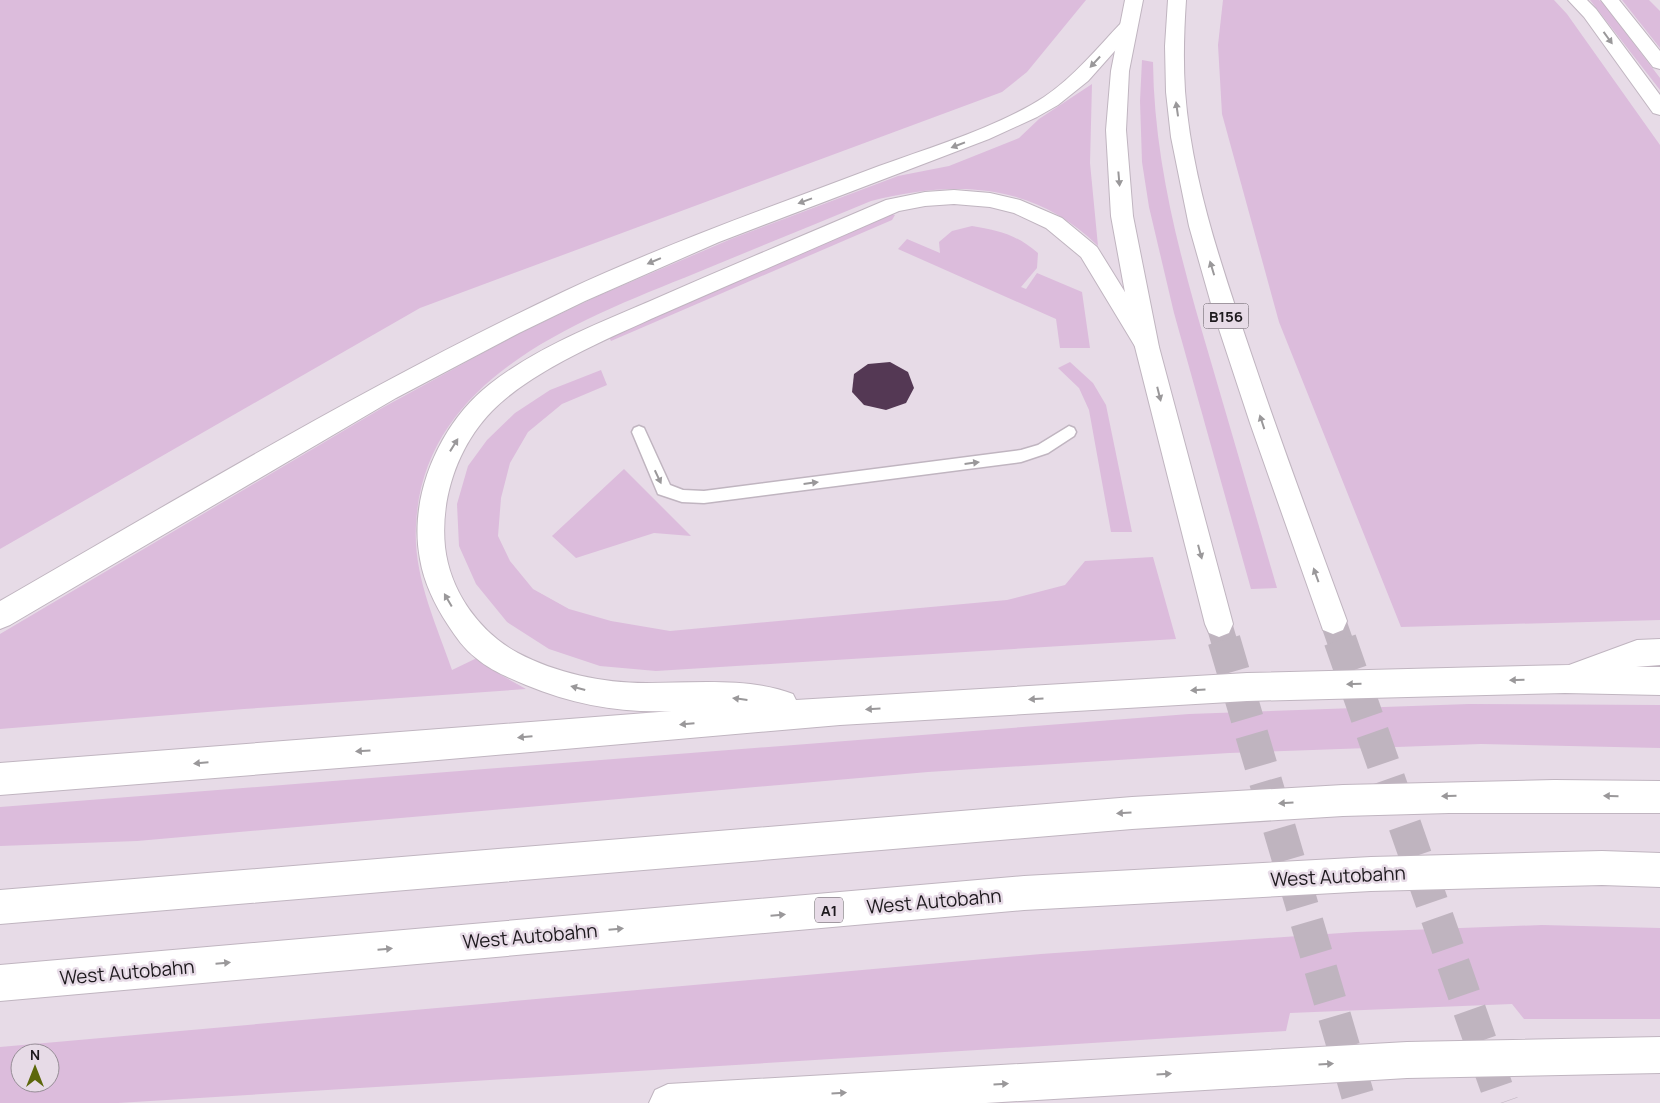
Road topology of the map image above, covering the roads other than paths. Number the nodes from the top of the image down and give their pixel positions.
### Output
1 (1134, 0) edge
2 (1177, 0) edge
3 (1577, 0) edge
4 (1610, 0) edge
5 (1128, 26) junction
6 (1660, 63) edge
7 (1660, 109) edge
8 (1147, 347) junction
9 (640, 432) dead end
10 (1069, 432) dead end
11 (0, 616) edge
12 (1333, 621) tunnel mouth
13 (1220, 624) tunnel mouth
14 (1660, 652) edge
15 (1566, 679) junction
16 (1660, 681) edge
17 (840, 711) junction
18 (0, 779) edge
19 (1660, 797) edge
20 (1660, 870) edge
21 (0, 907) edge
22 (0, 983) edge
23 (1660, 1055) edge
24 (668, 1103) edge

1 - 5 main road
12 -> 2 main road, B156
3 -> 7 main road
4 - 6 main road
5 -> 8 main road
5 -> 11 main road
8 -> 13 main road
17 -> 8 main road
9 -> 10 lane
14 - 15 main road
15 - 16 main road
15 -> 17 main road
17 -> 18 main road
19 -> 21 main road
22 -> 20 main road, West Autobahn / A1
24 -> 23 main road

